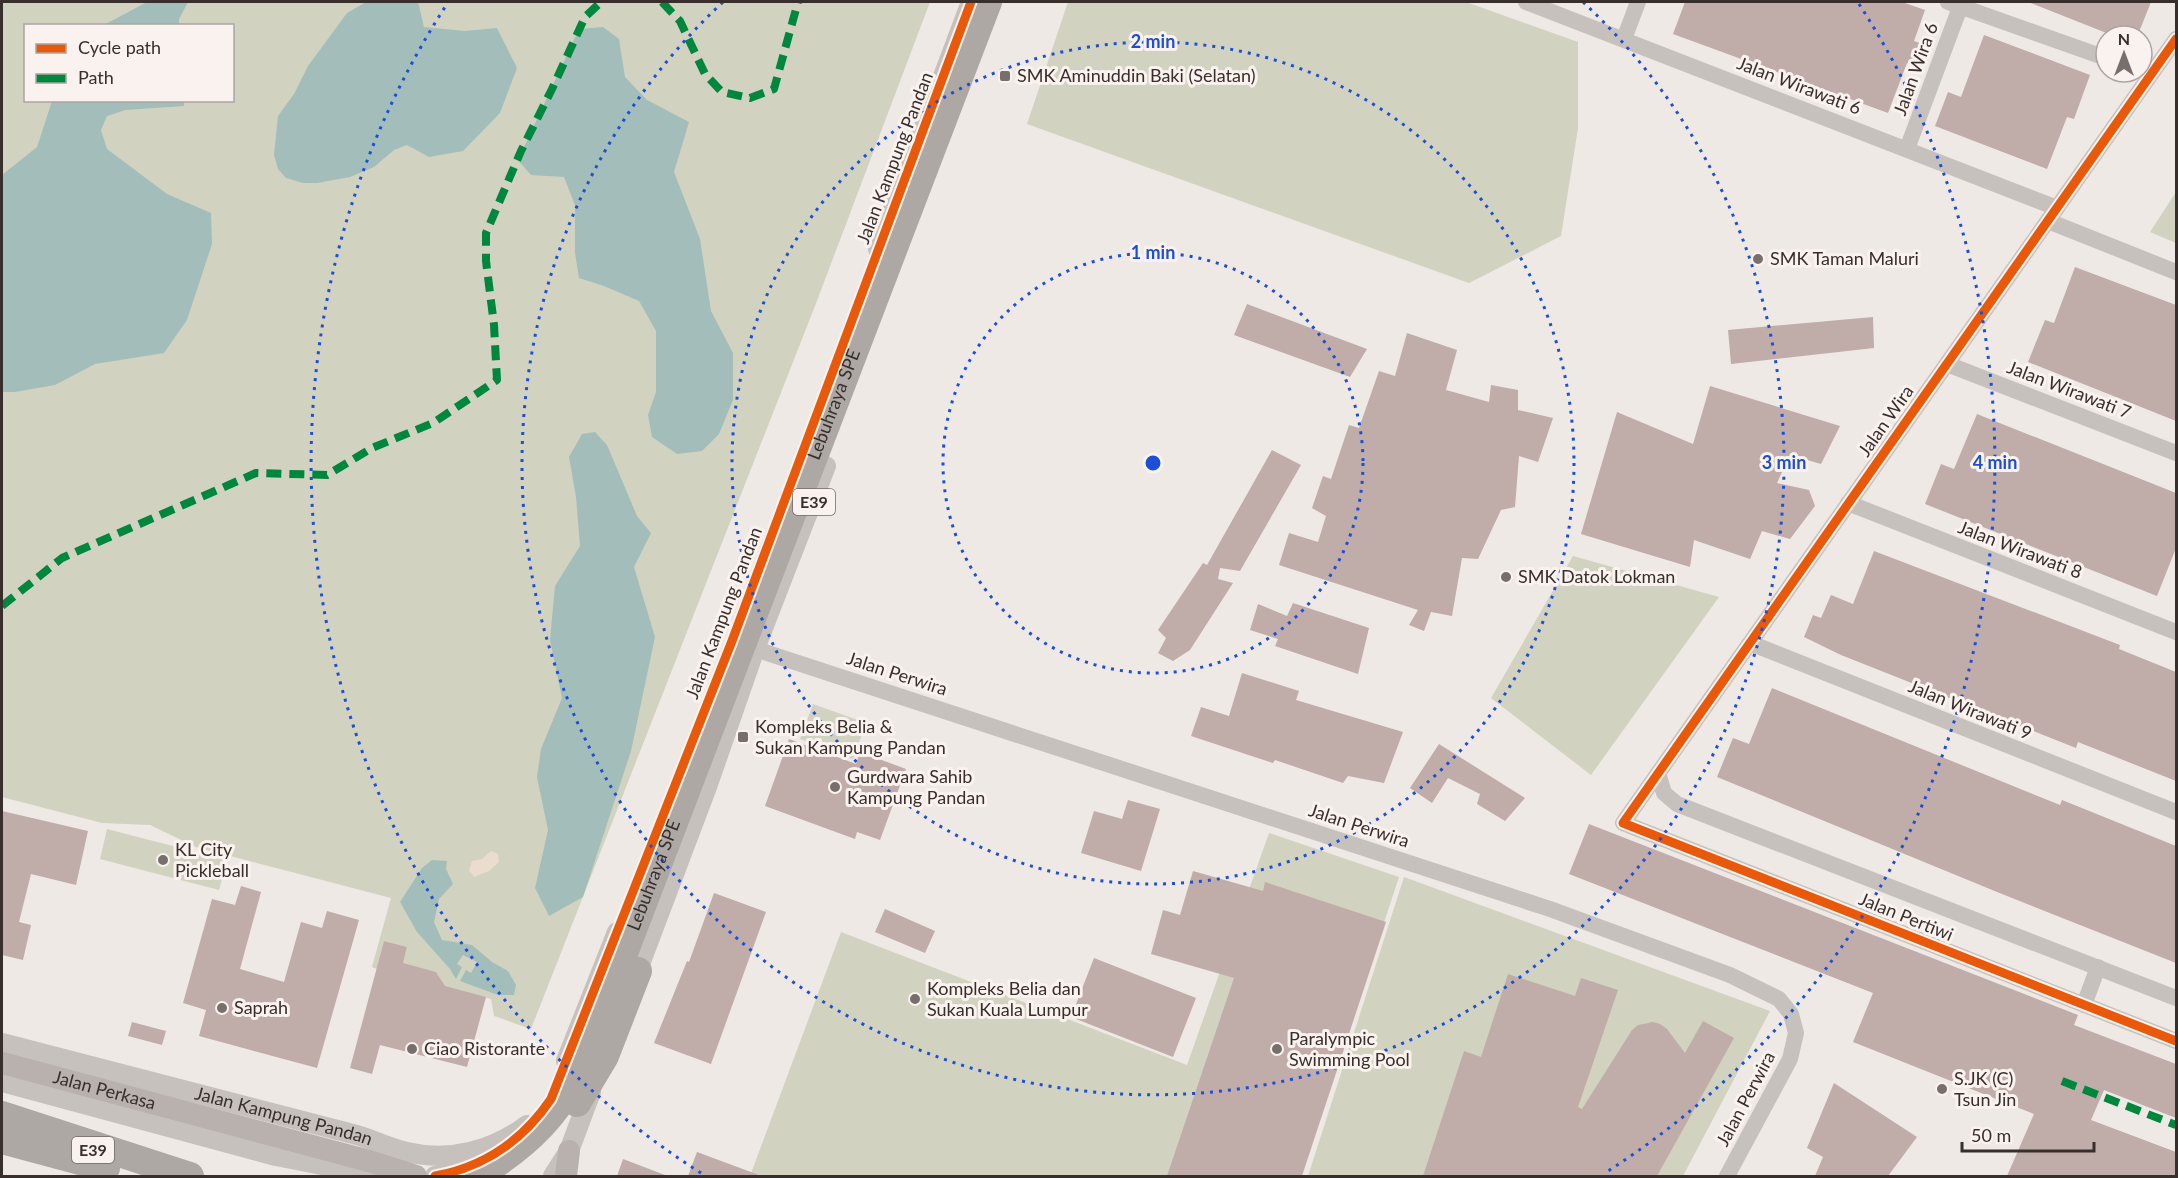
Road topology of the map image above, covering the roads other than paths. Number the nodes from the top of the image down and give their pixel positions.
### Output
1 (971, 2) edge
2 (988, 2) edge
3 (1000, 2) edge
4 (1007, 2) edge
5 (1526, 2) edge
6 (1638, 2) edge
7 (1957, 3) edge
8 (1624, 39) junction
9 (2176, 39) edge
10 (2094, 54) edge
11 (1907, 149) junction
12 (2053, 214) junction
13 (2176, 272) edge
14 (1947, 363) junction
15 (2176, 453) edge
16 (1848, 503) junction
17 (2176, 632) edge
18 (732, 641) junction
19 (1750, 643) junction
20 (755, 649) junction
21 (1658, 773) junction
22 (2176, 812) edge
23 (1623, 823) joint
24 (2098, 967) junction
25 (2176, 998) edge
26 (2084, 1005) junction
27 (2176, 1041) edge
28 (2, 1043) edge
29 (2, 1063) edge
30 (2, 1083) edge
31 (551, 1100) junction
32 (2, 1115) edge
33 (2, 1123) edge
34 (2, 1128) edge
35 (2, 1140) edge
36 (569, 1151) junction
37 (140, 1176) edge
38 (156, 1176) edge
39 (185, 1176) edge
40 (190, 1176) edge
41 (200, 1176) edge
42 (378, 1176) edge
43 (416, 1176) edge
44 (435, 1176) edge
45 (477, 1176) edge
46 (496, 1176) edge
47 (553, 1176) edge
48 (566, 1176) edge
49 (1727, 1176) edge

1 - 18 street, Jalan Kampung Pandan
2 - 45 highway, Lebuhraya SPE / E39
3 - 20 street
4 - 46 highway, Lebuhraya SPE / E39
5 - 8 street, Jalan Wirawati 6
6 - 8 street
7 - 10 street
7 - 11 street, Jalan Wira 6
8 - 11 street, Jalan Wirawati 6
9 - 12 street, Jalan Wira
11 - 12 street, Jalan Wirawati 6
12 - 13 street, Jalan Wirawati 6
12 - 14 street, Jalan Wira
14 - 15 street, Jalan Wirawati 7
14 - 16 street, Jalan Wira
16 - 17 street, Jalan Wirawati 8
16 - 19 street, Jalan Wira
18 - 20 street, Jalan Perwira
18 - 31 street, Jalan Kampung Pandan
19 - 21 street, Jalan Wira
19 - 22 street, Jalan Wirawati 9
20 - 36 street
20 - 49 street, Jalan Perwira
21 - 23 street, Jalan Wira
21 - 24 street, Jalan Pertiwi
23 - 26 street, Jalan Pertiwi
24 - 25 street, Jalan Pertiwi
24 - 26 street
26 - 27 street, Jalan Pertiwi
28 - 31 street, Jalan Kampung Pandan
29 - 43 main road, Jalan Perkasa
30 - 42 street, Jalan Kampung Pandan
31 - 44 street, Jalan Kampung Pandan
32 - 40 highway
33 - 39 highway, E39
33 - 41 main road
34 - 38 highway
35 - 37 highway, E39
36 - 47 street
36 - 48 main road

